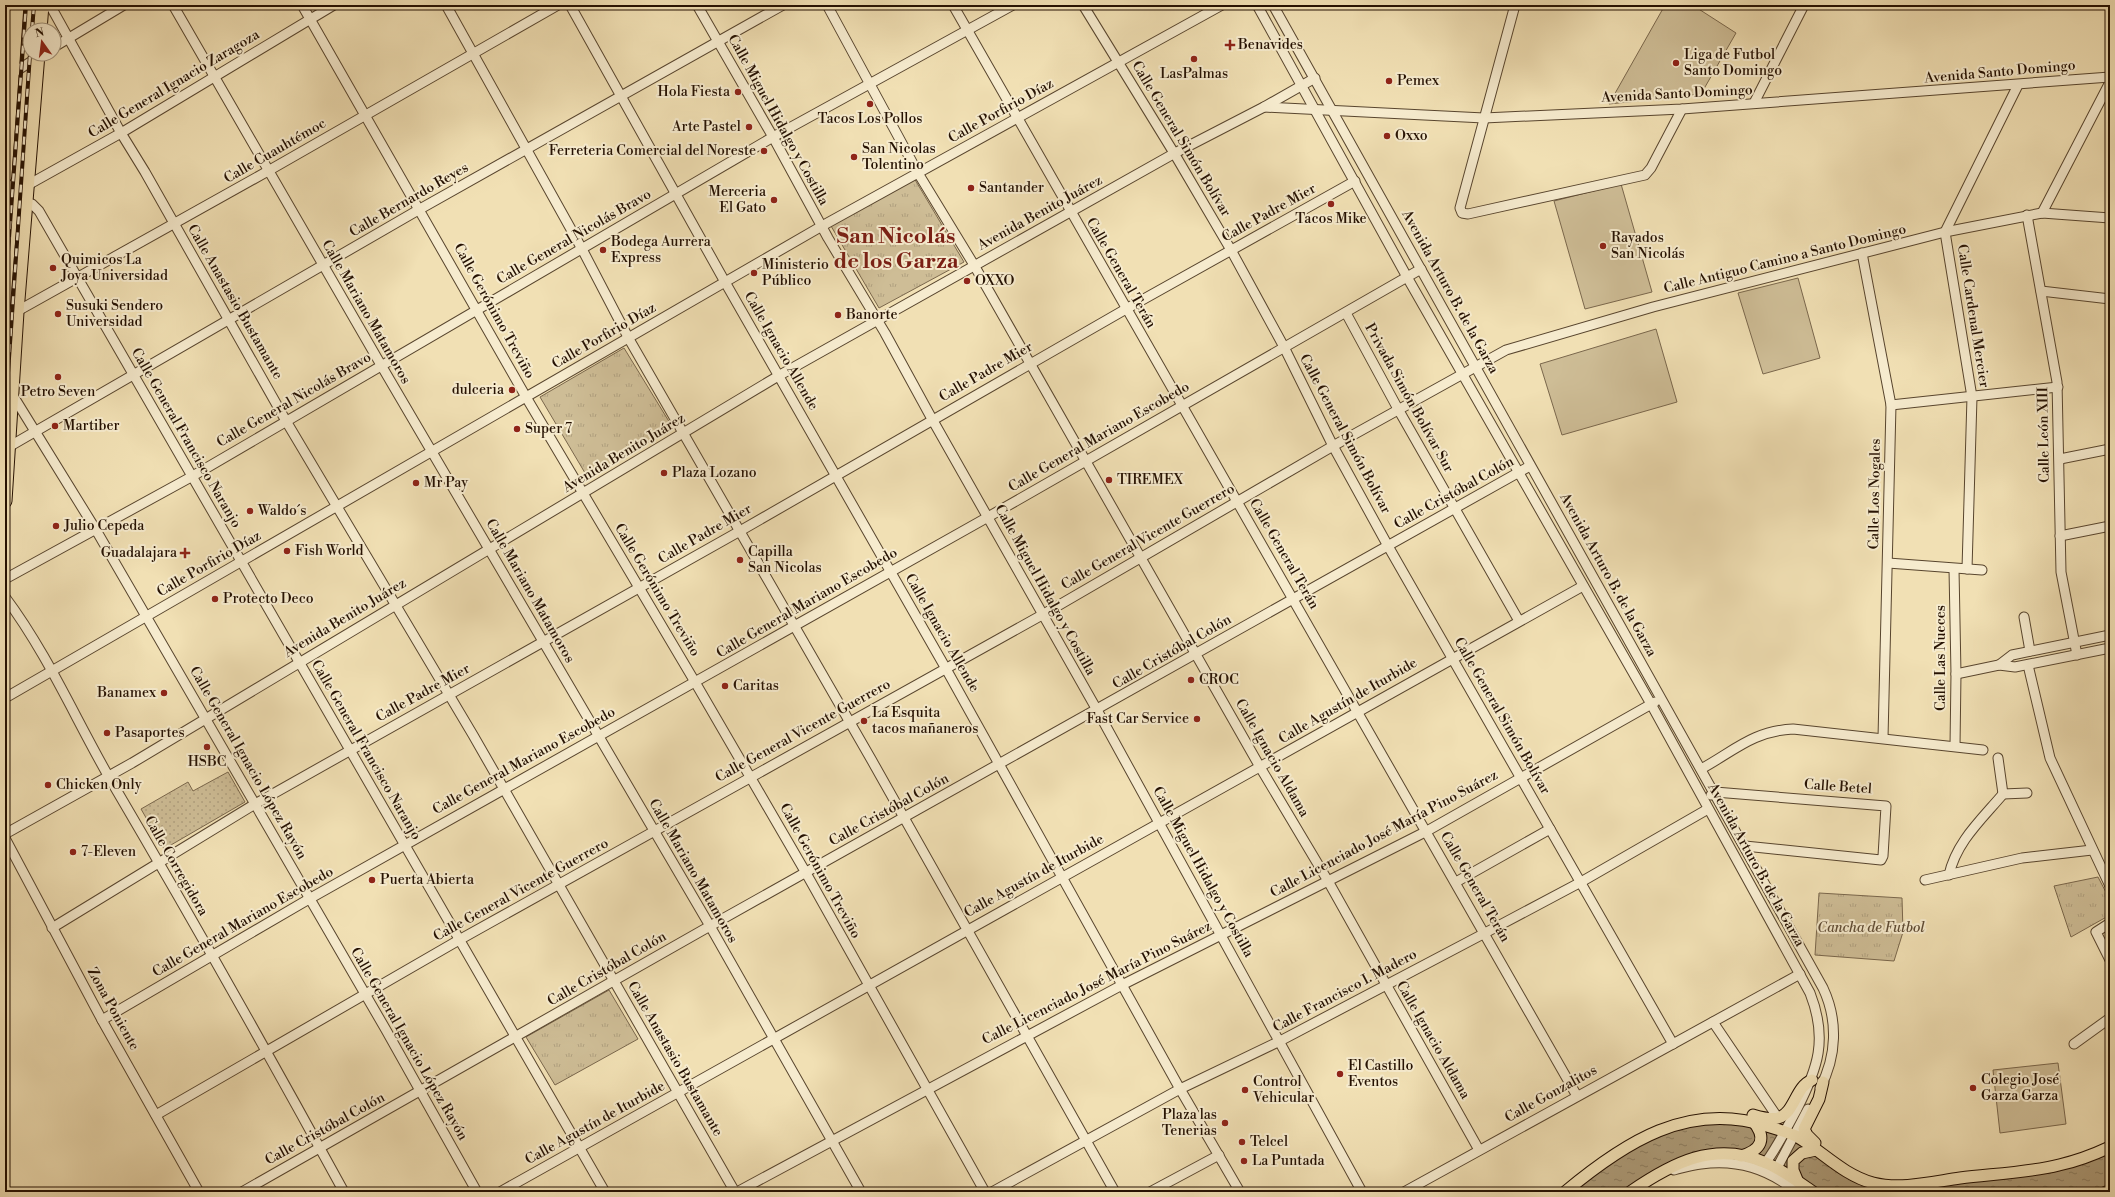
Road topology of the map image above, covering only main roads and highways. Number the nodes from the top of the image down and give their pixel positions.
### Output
1 (17, 5) edge
2 (42, 5) edge
3 (41, 22) edge
4 (38, 62) edge
5 (9, 68) edge
6 (5, 176) edge
7 (7, 448) edge
8 (5, 501) edge
9 (1753, 1121) junction
10 (1671, 1126) junction
11 (2110, 1147) edge
12 (1816, 1150) junction
13 (1741, 1156) junction
14 (1886, 1185) junction
15 (1798, 1187) edge
16 (2110, 1191) edge
17 (1565, 1192) edge
18 (1630, 1192) edge
19 (1813, 1192) edge
20 (2106, 1192) edge

1 - 5 highway
2 - 3 highway
4 - 7 highway
5 - 6 highway
7 - 8 highway
9 - 10 main road
9 - 12 main road
9 - 13 main road
10 - 14 main road
10 - 17 main road
11 - 14 main road
12 - 14 main road
12 - 15 main road
13 - 15 main road
13 - 18 main road
15 - 19 main road
16 - 20 main road

